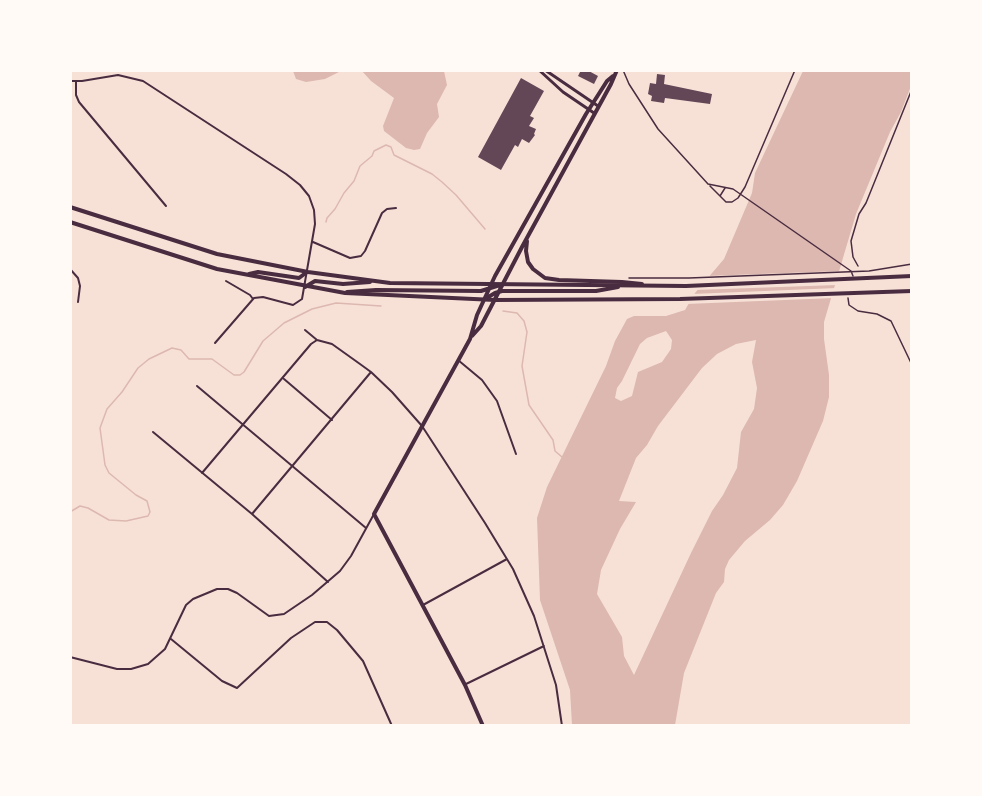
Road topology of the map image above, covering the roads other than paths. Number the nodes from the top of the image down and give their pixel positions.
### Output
1 (117, 70) edge
2 (539, 70) edge
3 (546, 70) edge
4 (616, 70) edge
5 (118, 75) junction
6 (613, 76) junction
7 (70, 81) edge
8 (76, 82) junction
9 (593, 103) junction
10 (598, 106) junction
11 (589, 110) junction
12 (594, 113) junction
13 (166, 206) dead end
14 (70, 207) edge
15 (396, 208) dead end
16 (70, 222) edge
17 (528, 235) junction
18 (313, 242) junction
19 (70, 269) edge
20 (308, 272) junction
21 (244, 274) junction
22 (912, 276) edge
23 (226, 281) dead end
24 (376, 281) junction
25 (501, 285) junction
26 (619, 286) junction
27 (655, 286) junction
28 (305, 287) junction
29 (489, 287) junction
30 (912, 291) edge
31 (340, 292) junction
32 (498, 292) junction
33 (253, 299) junction
34 (484, 299) junction
35 (495, 300) junction
36 (78, 302) dead end
37 (305, 330) dead end
38 (470, 339) junction
39 (317, 340) junction
40 (215, 343) dead end
41 (458, 360) junction
42 (371, 372) junction
43 (284, 378) junction
44 (197, 386) dead end
45 (332, 420) junction
46 (243, 424) junction
47 (422, 426) junction
48 (153, 432) dead end
49 (516, 454) dead end
50 (293, 466) junction
51 (202, 473) junction
52 (252, 513) junction
53 (374, 514) junction
54 (366, 528) junction
55 (507, 559) junction
56 (328, 582) junction
57 (422, 606) junction
58 (171, 639) junction
59 (544, 646) junction
60 (70, 657) edge
61 (465, 685) junction
62 (392, 726) edge
63 (483, 726) edge
64 (562, 726) edge

1 - 5 street
2 - 11 street
3 - 9 street
4 - 6 main road
5 - 8 street
5 - 18 street
6 - 9 main road
6 - 10 main road
7 - 8 street
8 - 13 street
9 - 10 street
9 - 11 main road
10 - 12 main road
11 - 12 street
11 - 29 main road
12 - 17 main road
14 - 20 main road
15 - 18 street
16 - 21 main road
17 - 25 main road
17 - 27 main road
18 - 20 street
19 - 36 street
20 - 21 main road
20 - 24 main road
20 - 28 street
21 - 28 main road
22 - 27 main road
23 - 33 street
24 - 28 main road
24 - 29 main road
25 - 26 main road
25 - 29 main road
25 - 32 main road
26 - 27 main road
26 - 32 main road
28 - 31 main road
28 - 33 street
29 - 31 main road
29 - 34 main road
30 - 35 main road
31 - 34 main road
32 - 34 main road
32 - 35 main road
33 - 40 street
34 - 35 main road
34 - 38 main road
35 - 38 main road
37 - 39 street
38 - 41 main road
39 - 42 street
39 - 43 street
41 - 47 main road
41 - 49 street
42 - 45 street
42 - 47 street
43 - 45 street
43 - 46 street
44 - 46 street
45 - 50 street
46 - 50 street
46 - 51 street
47 - 53 main road
47 - 55 street
48 - 51 street
50 - 52 street
50 - 54 street
51 - 52 street
52 - 56 street
53 - 54 street
53 - 57 main road
54 - 56 street
55 - 57 street
55 - 59 street
56 - 58 street
57 - 61 main road
58 - 60 street
58 - 62 street
59 - 61 street
59 - 64 street
61 - 63 main road

